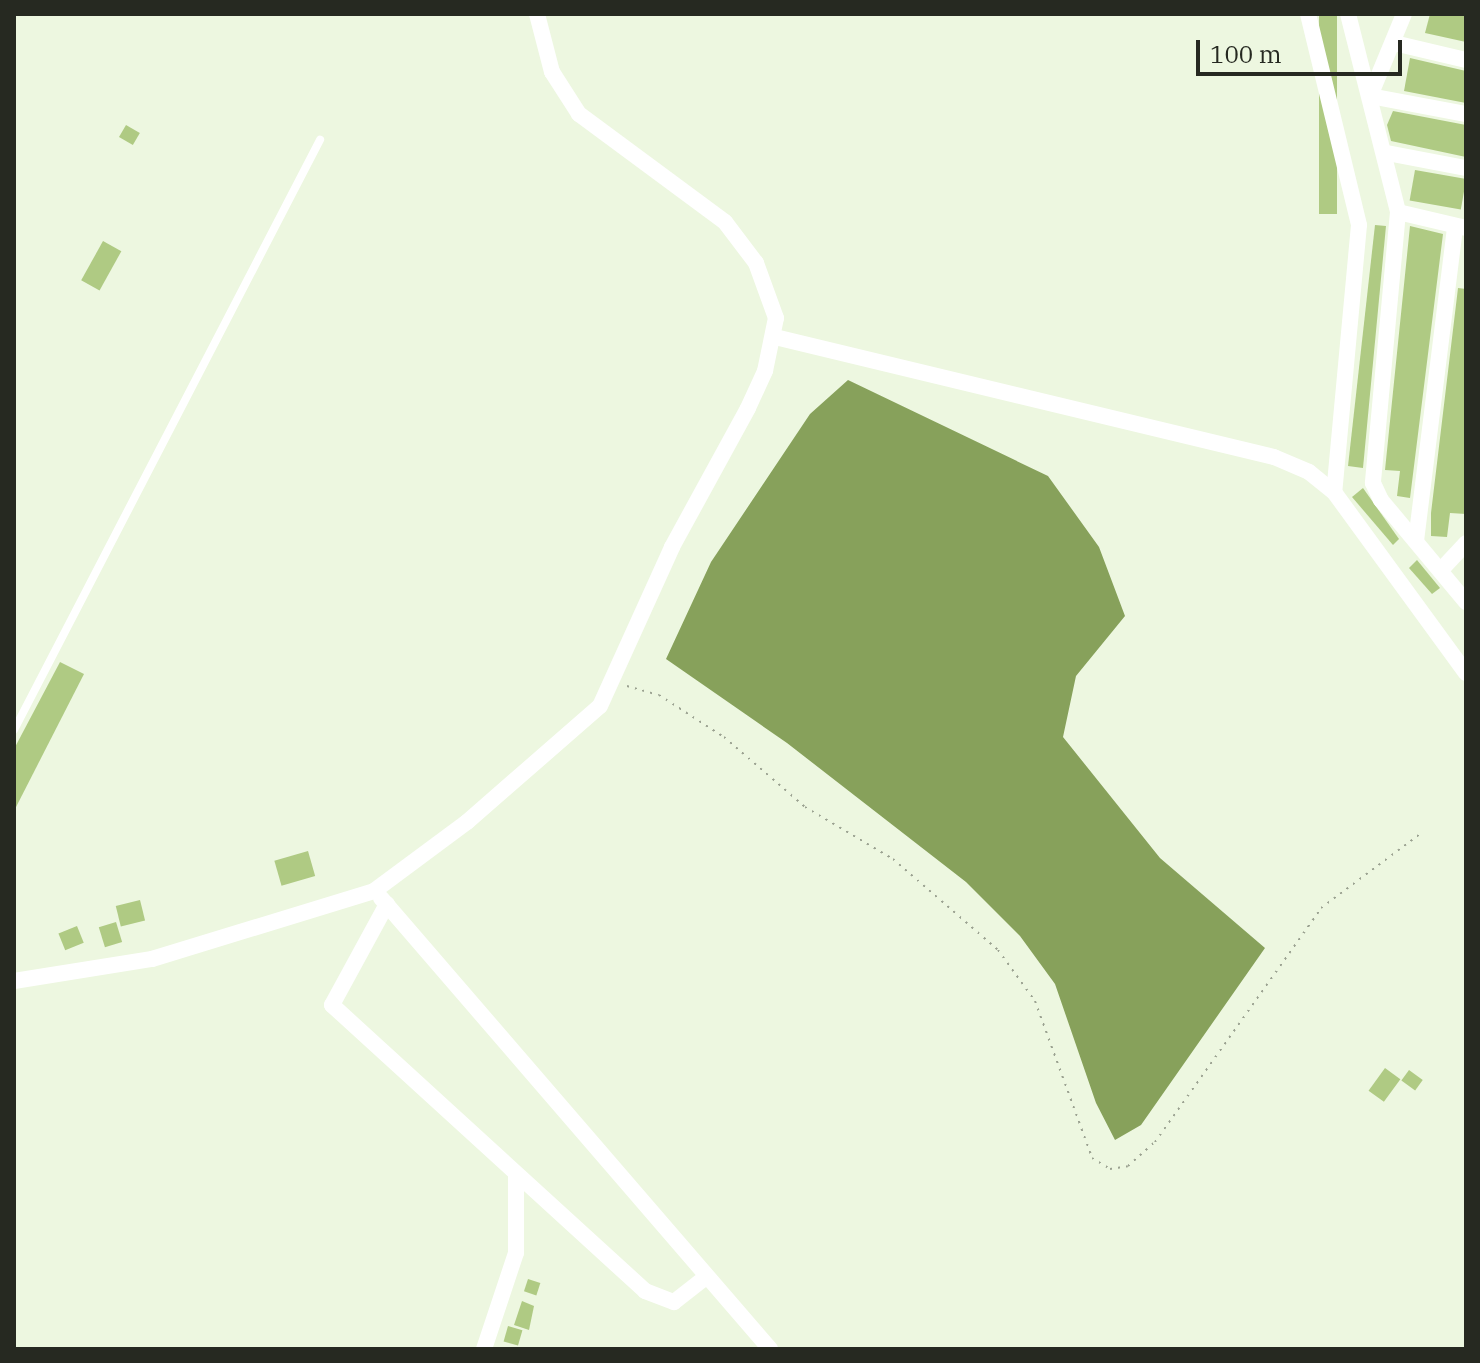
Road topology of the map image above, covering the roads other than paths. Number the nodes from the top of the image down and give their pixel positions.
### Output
1 (537, 14) edge
2 (1308, 14) edge
3 (1348, 14) edge
4 (1404, 14) edge
5 (1394, 43) junction
6 (1466, 60) edge
7 (1370, 96) junction
8 (1466, 114) edge
9 (320, 140) dead end
10 (1387, 153) junction
11 (1466, 168) edge
12 (1398, 212) junction
13 (1460, 227) edge
14 (775, 337) junction
15 (1334, 492) junction
16 (1416, 541) junction
17 (1466, 543) edge
18 (1441, 570) junction
19 (1466, 602) edge
20 (1466, 673) edge
21 (14, 730) edge
22 (374, 891) junction
23 (387, 904) junction
24 (14, 981) edge
25 (516, 1175) junction
26 (706, 1277) junction
27 (484, 1349) edge
28 (770, 1349) edge

1 - 14 street
2 - 15 street
3 - 7 street
4 - 5 street
5 - 6 street
5 - 7 street
7 - 8 street
7 - 10 street
9 - 21 lane
10 - 11 street
10 - 12 street
12 - 13 street
12 - 16 street
13 - 16 street
14 - 15 street
14 - 22 street
15 - 20 street
16 - 18 street
17 - 18 street
18 - 19 street
22 - 23 street
22 - 24 street
23 - 25 street
23 - 26 street
25 - 26 street
25 - 27 street
26 - 28 street

